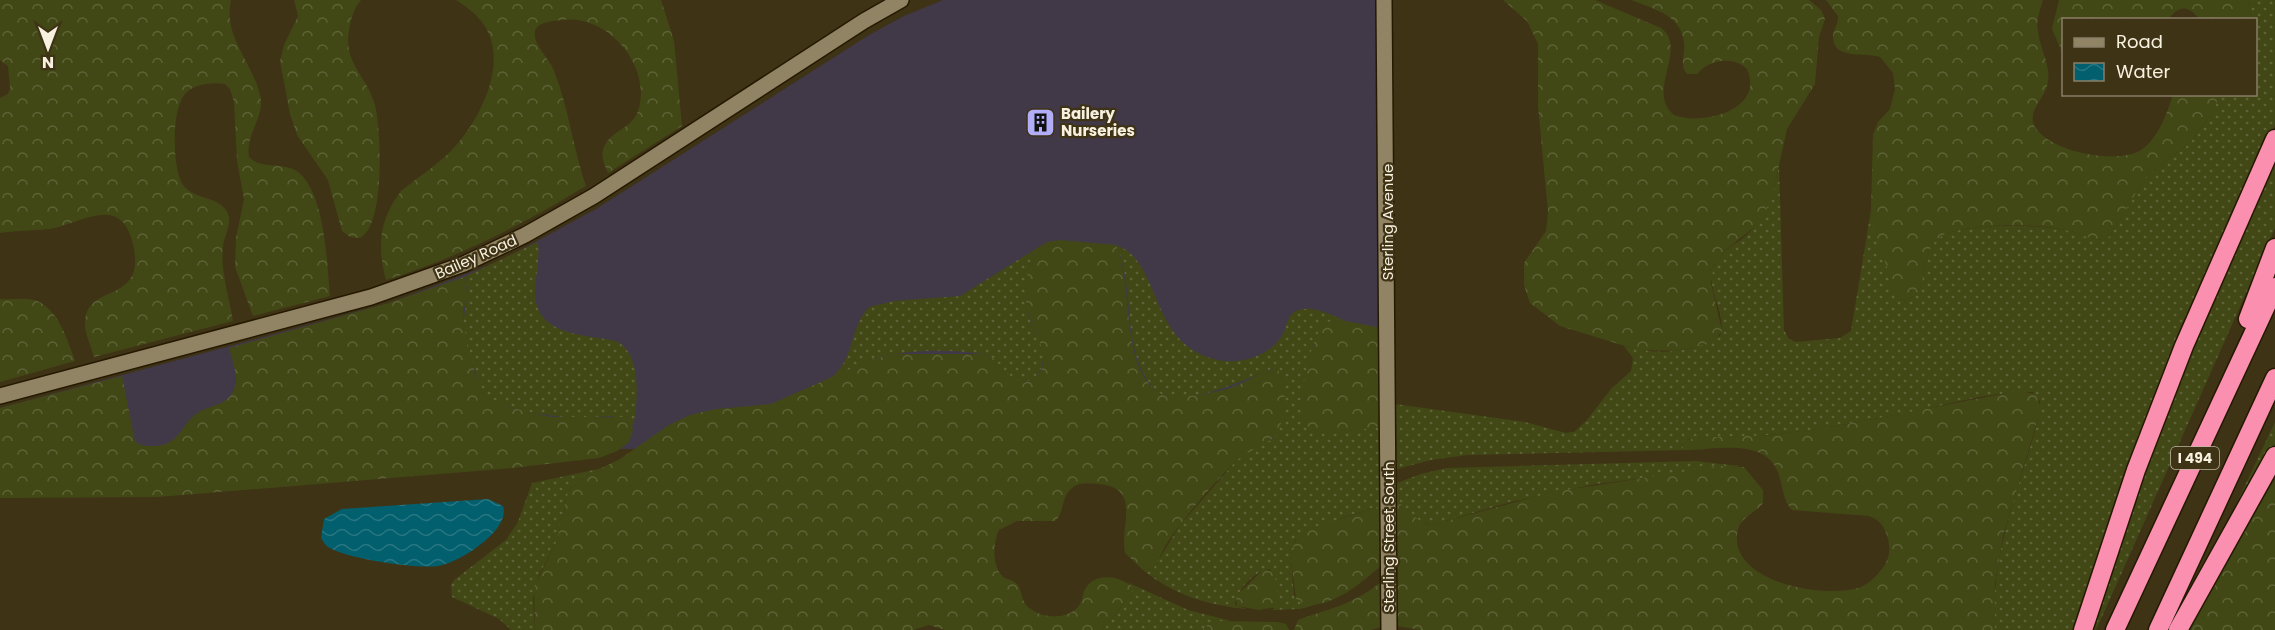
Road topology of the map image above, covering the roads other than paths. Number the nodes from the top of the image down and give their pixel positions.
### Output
1 (901, 0) edge
2 (1384, 0) edge
3 (2275, 139) edge
4 (2275, 248) edge
5 (2275, 287) edge
6 (2275, 378) edge
7 (0, 396) edge
8 (2211, 424) junction
9 (1388, 444) joint
10 (2275, 456) edge
11 (1389, 630) edge
12 (2083, 630) edge
13 (2115, 630) edge
14 (2158, 630) edge
15 (2178, 630) edge

1 - 7 main road, Bailey Road
2 - 9 main road, Sterling Avenue
3 - 12 highway
4 - 8 highway
5 - 8 highway, I 494
6 - 14 highway, I 494
8 - 13 highway, I 494
9 - 11 main road, Sterling Street South
10 - 15 highway

